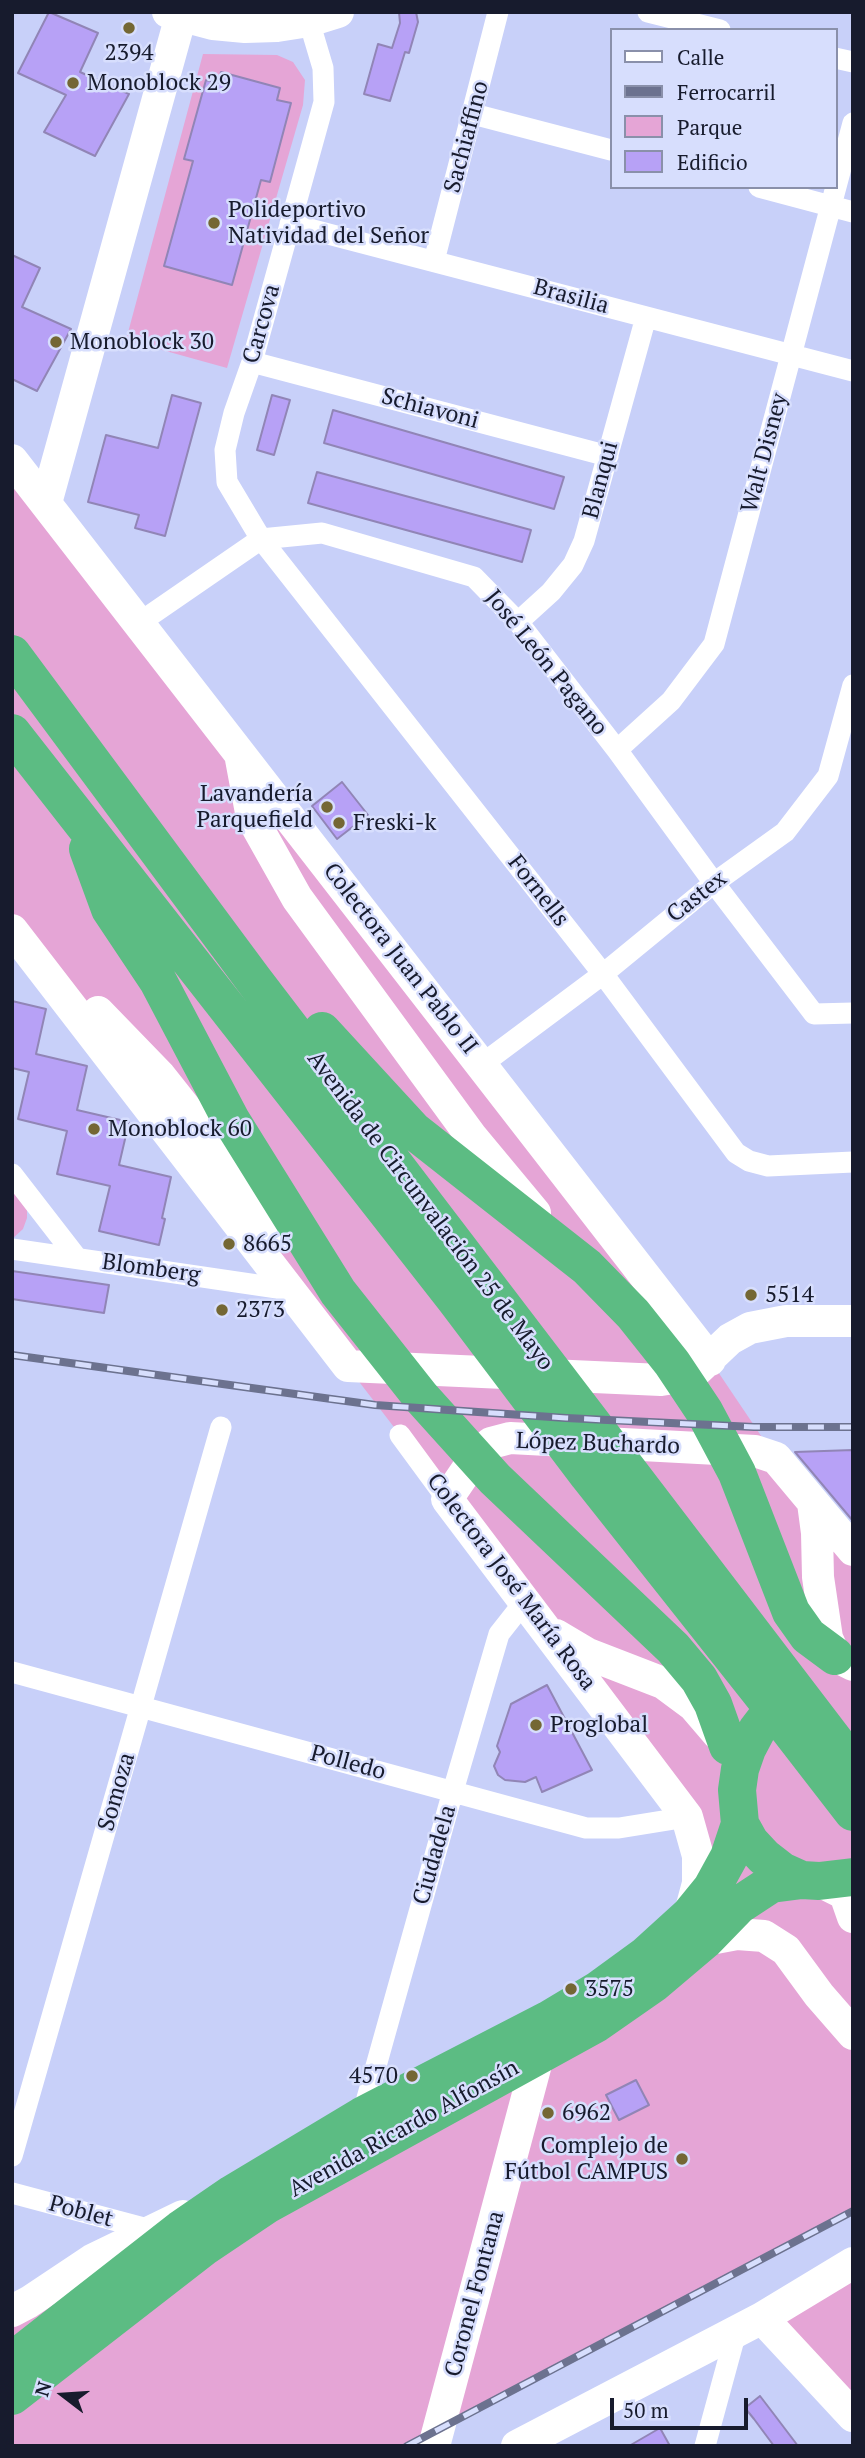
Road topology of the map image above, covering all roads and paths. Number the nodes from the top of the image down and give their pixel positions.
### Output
1 (498, 12) edge
2 (648, 12) edge
3 (177, 14) edge
4 (323, 16) edge
5 (712, 28) edge
6 (473, 114) junction
7 (853, 123) edge
8 (610, 150) edge
9 (837, 183) edge
10 (767, 189) edge
11 (836, 189) edge
12 (831, 206) junction
13 (853, 212) edge
14 (290, 224) junction
15 (434, 261) junction
16 (646, 317) junction
17 (791, 355) junction
18 (252, 362) junction
19 (853, 372) edge
20 (608, 456) junction
21 (12, 460) edge
22 (46, 503) junction
23 (261, 539) junction
24 (139, 622) junction
25 (518, 622) junction
26 (12, 654) edge
27 (853, 685) edge
28 (12, 733) edge
29 (617, 750) junction
30 (240, 752) junction
31 (75, 815) junction
32 (713, 883) junction
33 (13, 931) edge
34 (603, 974) junction
35 (253, 979) junction
36 (853, 1013) edge
37 (481, 1065) junction
38 (853, 1162) edge
39 (12, 1174) edge
40 (12, 1249) edge
41 (77, 1258) junction
42 (587, 1267) junction
43 (291, 1290) junction
44 (348, 1306) junction
45 (853, 1321) edge
46 (710, 1360) junction
47 (221, 1427) dead end
48 (400, 1435) dead end
49 (447, 1499) junction
50 (813, 1503) junction
51 (853, 1550) edge
52 (525, 1601) junction
53 (546, 1629) junction
54 (847, 1665) edge
55 (12, 1672) edge
56 (779, 1693) junction
57 (141, 1707) junction
58 (728, 1745) junction
59 (853, 1765) edge
60 (453, 1791) junction
61 (738, 1807) junction
62 (853, 1812) edge
63 (687, 1816) junction
64 (837, 1891) edge
65 (697, 1928) junction
66 (853, 2034) edge
67 (543, 2038) junction
68 (362, 2116) junction
69 (12, 2157) edge
70 (12, 2193) edge
71 (232, 2194) junction
72 (151, 2230) junction
73 (853, 2263) edge
74 (12, 2311) edge
75 (749, 2325) junction
76 (12, 2361) edge
77 (12, 2396) edge
78 (853, 2416) edge
79 (522, 2445) edge
80 (434, 2446) edge
81 (705, 2446) edge

1 - 6 street, Sachiaffino
2 - 5 street
3 - 4 main road
3 - 22 main road
4 - 14 street, Carcova
6 - 8 street
6 - 15 street, Sachiaffino
7 - 9 street, Walt Disney
10 - 12 street
11 - 12 street, Walt Disney
12 - 13 street
12 - 17 street, Walt Disney
14 - 15 street, Brasilia
14 - 18 street, Carcova
15 - 16 street, Brasilia
16 - 17 street, Brasilia
16 - 20 street, Blanqui
17 - 19 street, Brasilia
17 - 29 street, Walt Disney
18 - 20 street, Schiavoni
18 - 23 street, Carcova
20 - 25 street, Blanqui
21 - 22 main road, Colectora Juan Pablo II
22 - 24 main road, Colectora Juan Pablo II
23 - 24 street, José León Pagano
23 - 25 street, José León Pagano
23 - 34 street, Fornells
24 - 30 main road, Colectora Juan Pablo II
25 - 29 street, José León Pagano
26 - 35 highway, Avenida de Circunvalación 25 de Mayo
27 - 32 street, Castex
28 - 31 highway, Avenida de Circunvalación 25 de Mayo
29 - 32 street, José León Pagano
30 - 37 main road, Colectora Juan Pablo II
30 - 42 main road
31 - 44 highway
31 - 56 highway, Avenida de Circunvalación 25 de Mayo
32 - 34 street, Castex
32 - 36 street, José León Pagano
33 - 43 main road
33 - 44 main road
34 - 37 street, Castex
34 - 38 street, Fornells
35 - 42 highway
35 - 56 highway, Avenida de Circunvalación 25 de Mayo
37 - 46 main road, Colectora Juan Pablo II
39 - 41 street
40 - 41 street, Blomberg
41 - 43 street, Blomberg
42 - 54 highway
43 - 46 main road
44 - 58 highway
45 - 46 main road
47 - 57 street, Somoza
48 - 49 street, Colectora José María Rosa
49 - 50 main road, López Buchardo
49 - 52 main road, Colectora José María Rosa
50 - 51 main road
50 - 54 main road
52 - 53 main road, Colectora José María Rosa
52 - 60 street, Ciudadela
53 - 58 main road
53 - 63 main road, Colectora José María Rosa
54 - 61 highway, Avenida Ricardo Alfonsín
55 - 57 street, Polledo
56 - 59 highway, Avenida de Circunvalación 25 de Mayo
56 - 62 highway, Avenida de Circunvalación 25 de Mayo
57 - 60 street, Polledo
57 - 69 street, Somoza
58 - 61 main road
60 - 63 street, Polledo
60 - 68 street, Ciudadela
61 - 64 highway
61 - 65 highway, Avenida Ricardo Alfonsín
63 - 65 main road, Colectora José María Rosa
64 - 65 highway, Avenida Ricardo Alfonsín
65 - 66 main road
65 - 67 highway, Avenida Ricardo Alfonsín
67 - 68 highway, Avenida Ricardo Alfonsín
67 - 77 highway, Avenida Ricardo Alfonsín
67 - 80 main road, Coronel Fontana
68 - 71 highway, Avenida Ricardo Alfonsín
70 - 72 street, Poblet
71 - 72 main road
71 - 76 highway, Avenida Ricardo Alfonsín
72 - 74 main road
73 - 75 main road
75 - 78 main road
75 - 79 main road
75 - 81 street

